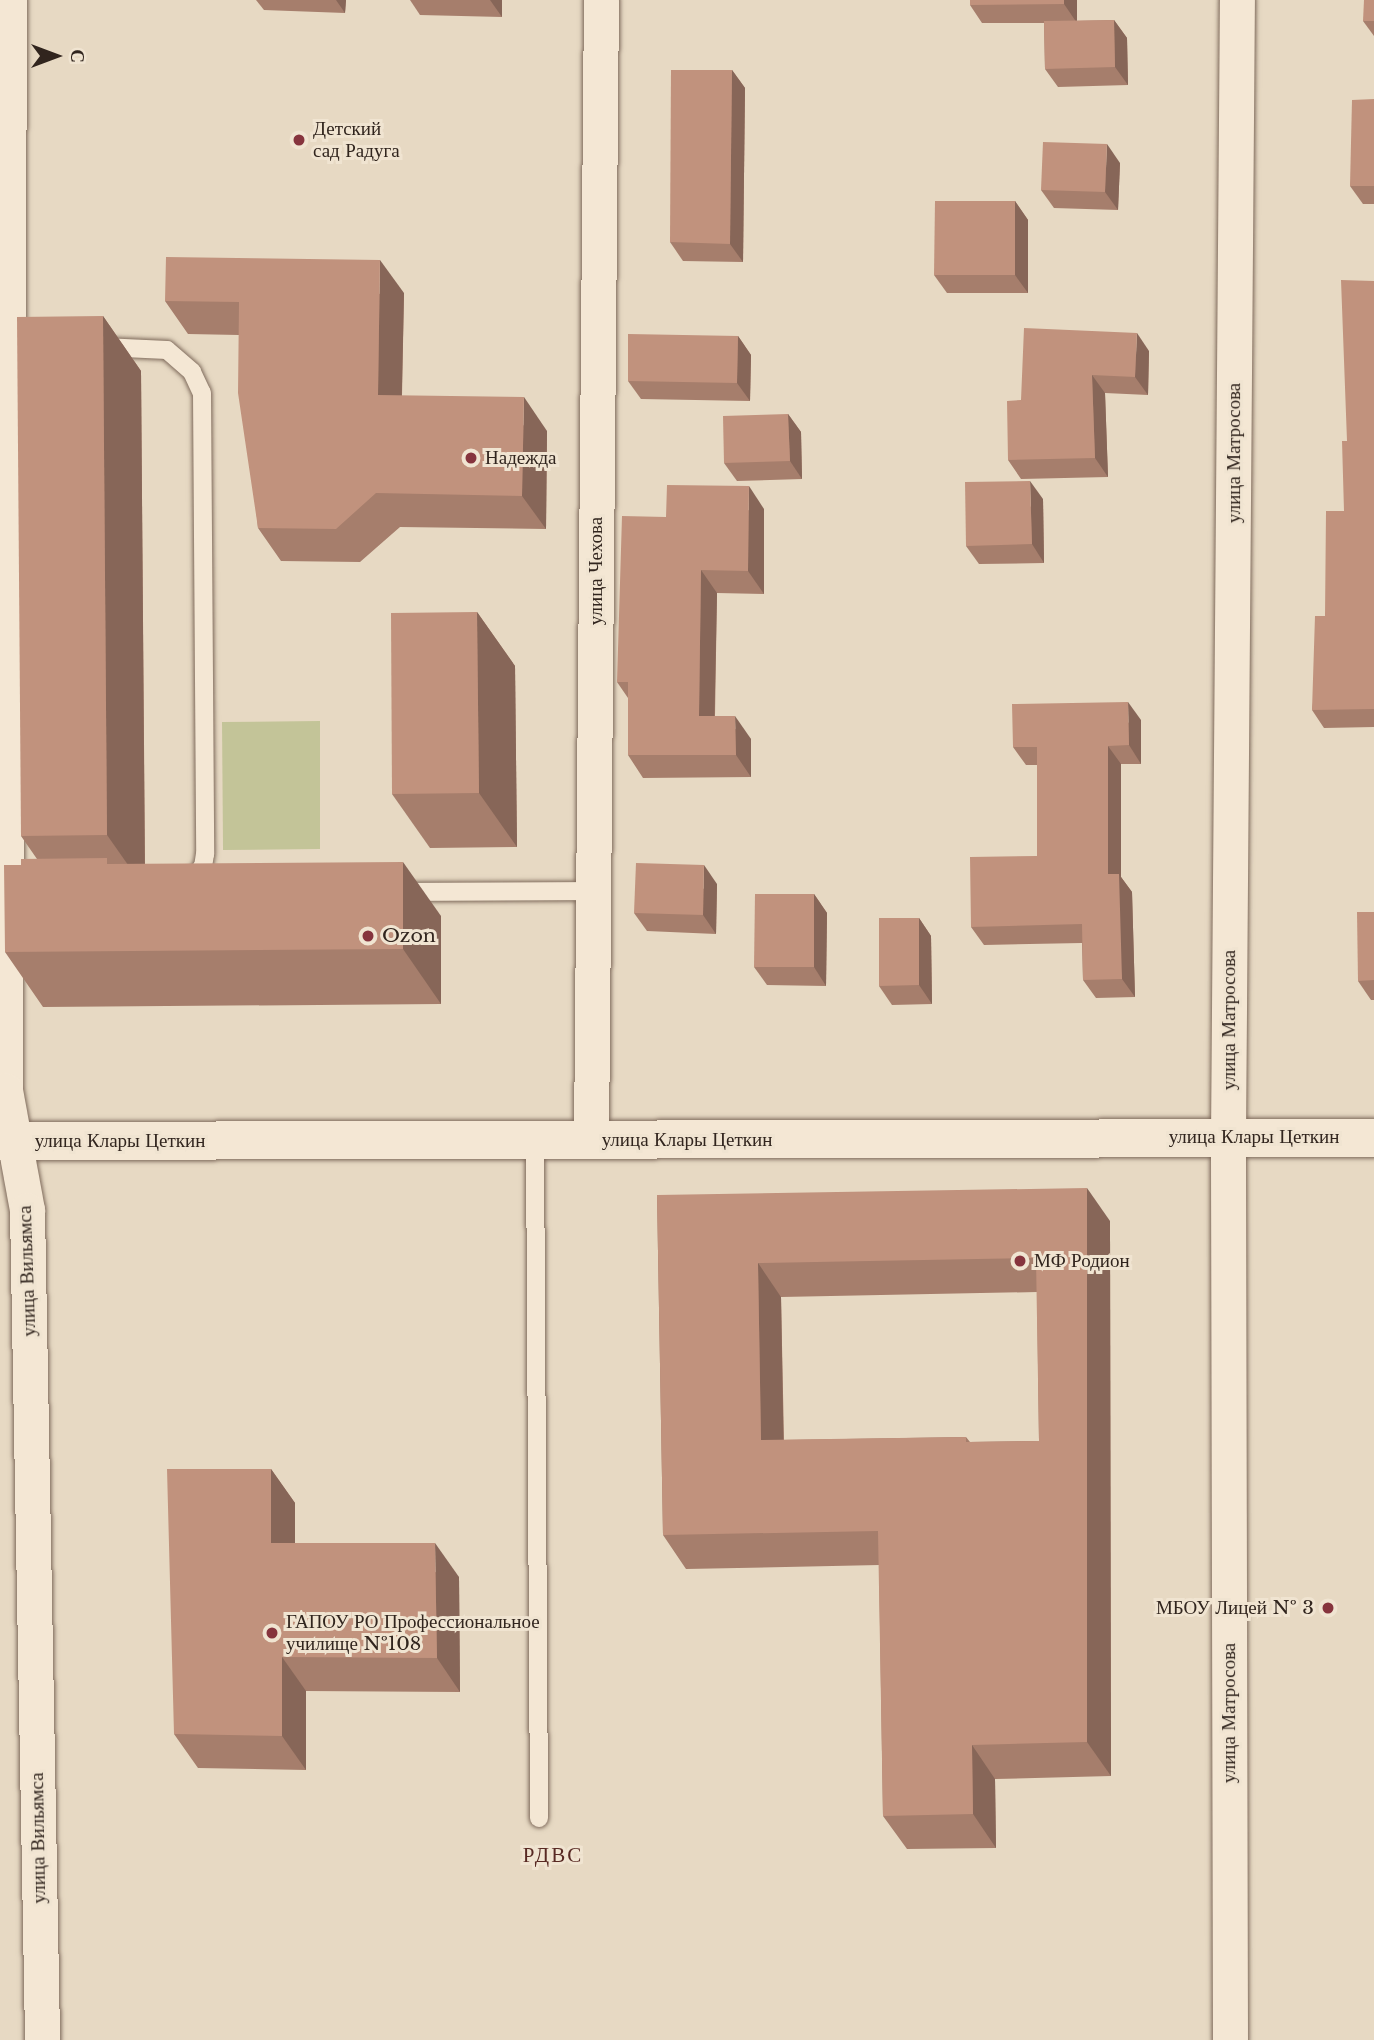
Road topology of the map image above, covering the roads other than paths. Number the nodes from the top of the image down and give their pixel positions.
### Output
1 (9, 0) edge
2 (601, 0) edge
3 (1237, 0) edge
4 (90, 347) edge
5 (192, 880) junction
6 (210, 891) edge
7 (593, 891) junction
8 (390, 892) edge
9 (178, 895) edge
10 (1228, 1137) junction
11 (1374, 1138) edge
12 (7, 1141) edge
13 (535, 1141) junction
14 (591, 1141) junction
15 (539, 1818) dead end
16 (42, 2040) edge
17 (1230, 2040) edge

1 - 12 street, улица Вильямса
2 - 7 street, улица Чехова
3 - 10 street, улица Матросова
4 - 5 lane
5 - 6 lane
5 - 9 lane
7 - 8 lane
7 - 14 street, улица Чехова
10 - 11 street, улица Клары Цеткин
10 - 14 street, улица Клары Цеткин
10 - 17 street, улица Матросова
12 - 13 street, улица Клары Цеткин
12 - 16 street, улица Вильямса
13 - 14 street, улица Клары Цеткин
13 - 15 lane

